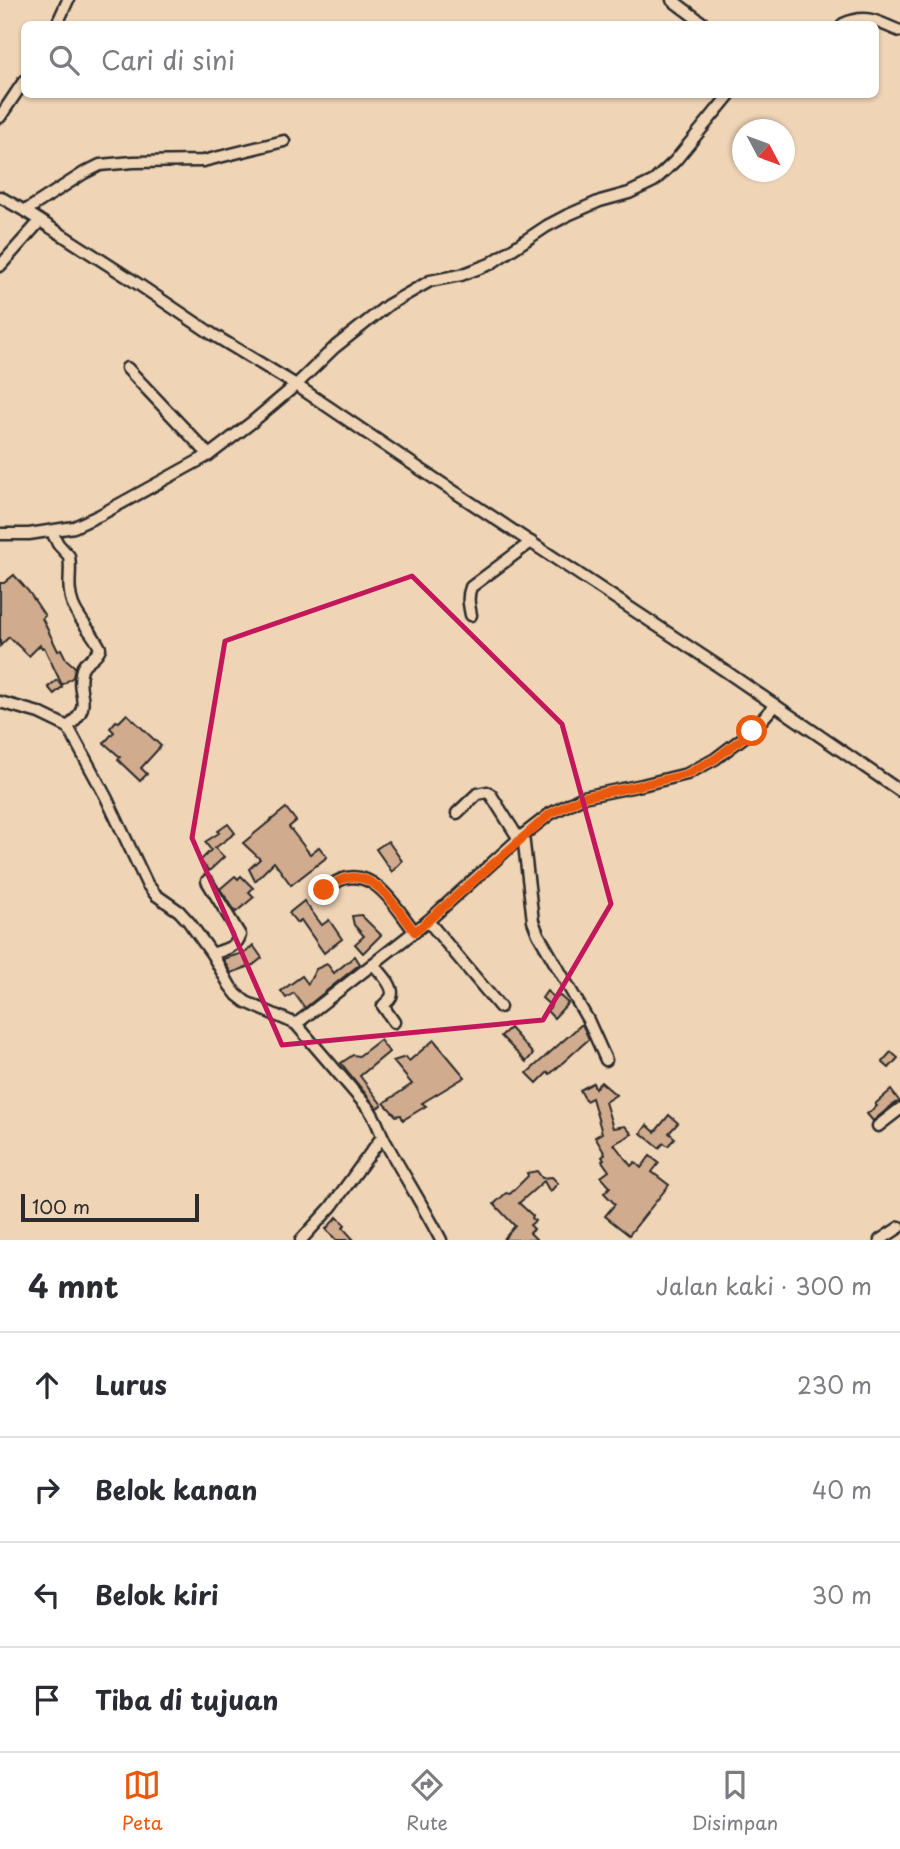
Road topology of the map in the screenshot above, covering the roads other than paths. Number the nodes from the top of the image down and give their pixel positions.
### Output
1 (68, 0) edge
2 (672, 0) edge
3 (58, 21) edge
4 (700, 21) edge
5 (851, 21) edge
6 (875, 21) edge
7 (879, 22) edge
8 (900, 31) edge
9 (21, 86) edge
10 (727, 98) edge
11 (0, 117) edge
12 (284, 141) dead end
13 (0, 197) edge
14 (26, 211) junction
15 (40, 221) junction
16 (0, 266) edge
17 (127, 368) dead end
18 (296, 385) junction
19 (209, 455) junction
20 (52, 532) junction
21 (0, 534) edge
22 (531, 542) junction
23 (471, 615) dead end
24 (0, 702) edge
25 (775, 705) junction
26 (68, 727) junction
27 (900, 791) edge
28 (457, 813) dead end
29 (521, 837) junction
30 (207, 881) dead end
31 (324, 890) dead end
32 (429, 921) junction
33 (415, 932) junction
34 (212, 954) junction
35 (373, 964) junction
36 (500, 1007) dead end
37 (394, 1022) dead end
38 (296, 1024) junction
39 (606, 1060) dead end
40 (900, 1109) edge
41 (878, 1126) dead end
42 (382, 1137) junction
43 (900, 1227) edge
44 (301, 1240) edge
45 (441, 1240) edge
46 (880, 1240) edge

1 - 3 street
2 - 4 street
5 - 6 street
7 - 8 street
9 - 11 street
10 - 18 street
12 - 14 street
13 - 14 street
14 - 15 street
15 - 16 street
15 - 18 street
17 - 19 street
18 - 19 street
18 - 22 street
19 - 20 street
20 - 21 street
20 - 26 street
22 - 23 street
22 - 25 street
24 - 26 street
25 - 27 street
25 - 29 street
26 - 34 street
28 - 29 street
29 - 32 street
29 - 39 street
30 - 34 street
31 - 33 street
32 - 33 street
32 - 36 street
33 - 35 street
34 - 38 street
35 - 37 street
35 - 38 street
38 - 42 street
40 - 41 street
42 - 44 street
42 - 45 street
43 - 46 street

